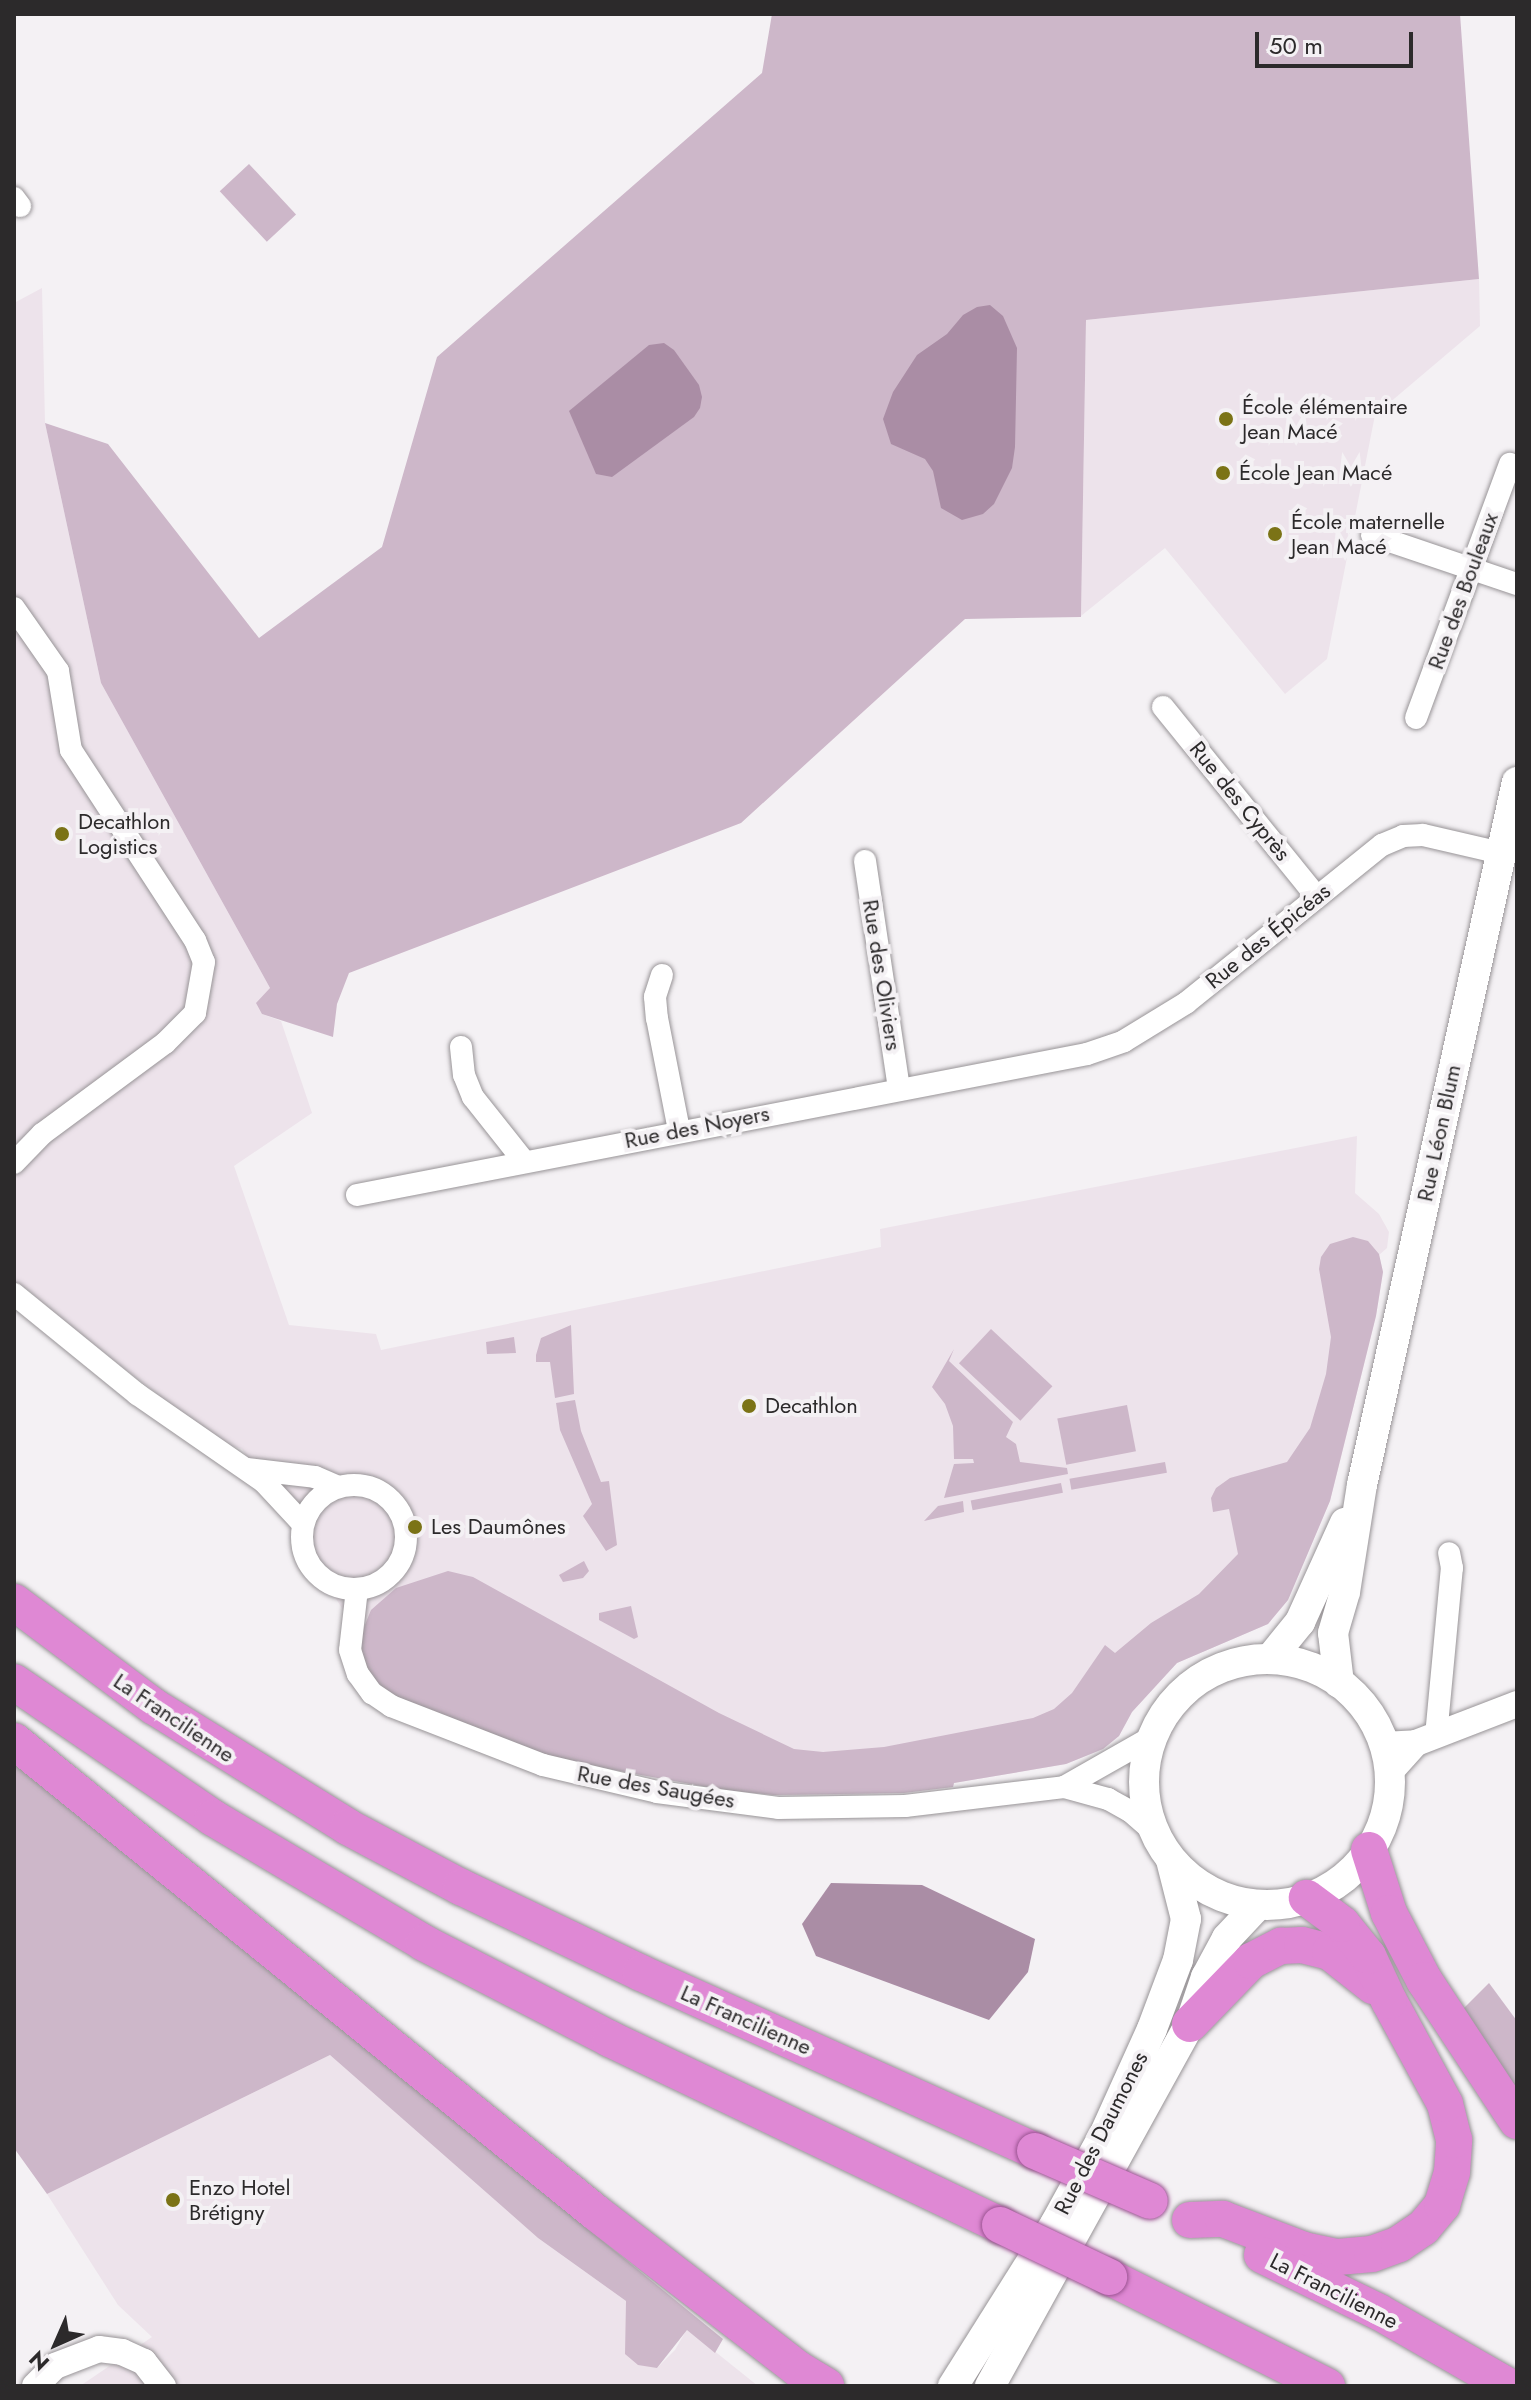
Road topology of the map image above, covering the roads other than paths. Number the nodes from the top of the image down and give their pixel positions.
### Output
1 (1510, 464) dead end
2 (1372, 535) dead end
3 (1471, 568) junction
4 (1517, 584) edge
5 (14, 608) edge
6 (1163, 707) dead end
7 (1416, 718) dead end
8 (1517, 782) edge
9 (1501, 853) junction
10 (865, 861) dead end
11 (1316, 896) junction
12 (662, 975) dead end
13 (461, 1047) dead end
14 (1037, 1063) joint
15 (899, 1089) junction
16 (679, 1130) junction
17 (523, 1160) junction
18 (14, 1163) edge
19 (357, 1195) dead end
20 (14, 1294) edge
21 (246, 1469) junction
22 (1362, 1485) junction
23 (338, 1487) junction
24 (303, 1524) junction
25 (1449, 1553) dead end
26 (357, 1589) junction
27 (14, 1602) edge
28 (1270, 1659) junction
29 (14, 1682) edge
30 (1339, 1683) junction
31 (1517, 1704) edge
32 (1152, 1737) junction
33 (1426, 1740) junction
34 (14, 1741) edge
35 (1386, 1759) junction
36 (1064, 1787) junction
37 (1155, 1833) junction
38 (1369, 1850) junction
39 (1171, 1860) junction
40 (1307, 1898) junction
41 (1258, 1905) junction
42 (1389, 2001) junction
43 (1190, 2024) junction
44 (1517, 2121) edge
45 (1190, 2220) junction
46 (982, 2343) junction
47 (811, 2380) edge
48 (35, 2386) edge
49 (163, 2386) edge
50 (953, 2386) edge
51 (990, 2386) edge
52 (1327, 2386) edge
53 (1508, 2386) edge

1 - 3 street, Rue des Bouleaux
2 - 3 street
3 - 4 street
3 - 7 street, Rue des Bouleaux
5 - 18 street
6 - 11 street, Rue des Cyprès
8 - 9 main road, Rue Léon Blum
9 - 11 street, Rue des Épicéas
9 - 22 main road, Rue Léon Blum
10 - 15 street, Rue des Oliviers
11 - 14 street, Rue des Épicéas
12 - 16 street
13 - 17 street
14 - 15 street, Rue des Noyers
15 - 16 street, Rue des Noyers
16 - 17 street, Rue des Noyers
17 - 19 street, Rue des Noyers
20 - 21 street
21 - 23 street
21 - 24 street
22 - 28 main road, Rue Léon Blum
22 - 30 main road, Rue Léon Blum
23 - 24 street
23 - 26 street
24 - 26 street
25 - 33 street
26 - 36 street, Rue des Saugées
27 - 45 highway, La Francilienne, bridge
28 - 30 main road
28 - 32 main road
29 - 52 highway, bridge
30 - 35 main road
31 - 33 street
32 - 36 street, Rue des Saugées
32 - 37 main road
33 - 35 street
34 - 47 highway
35 - 38 main road
36 - 37 street, Rue des Saugées
37 - 39 main road
38 - 40 main road
38 - 44 highway
39 - 41 main road
39 - 46 main road, Rue des Daumones
40 - 41 main road
40 - 42 highway
41 - 43 main road, Rue des Daumones
42 - 43 highway
42 - 45 highway
43 - 51 main road, Rue des Daumones
45 - 53 highway, La Francilienne
46 - 50 main road, Rue des Daumones
46 - 51 main road
48 - 49 street

